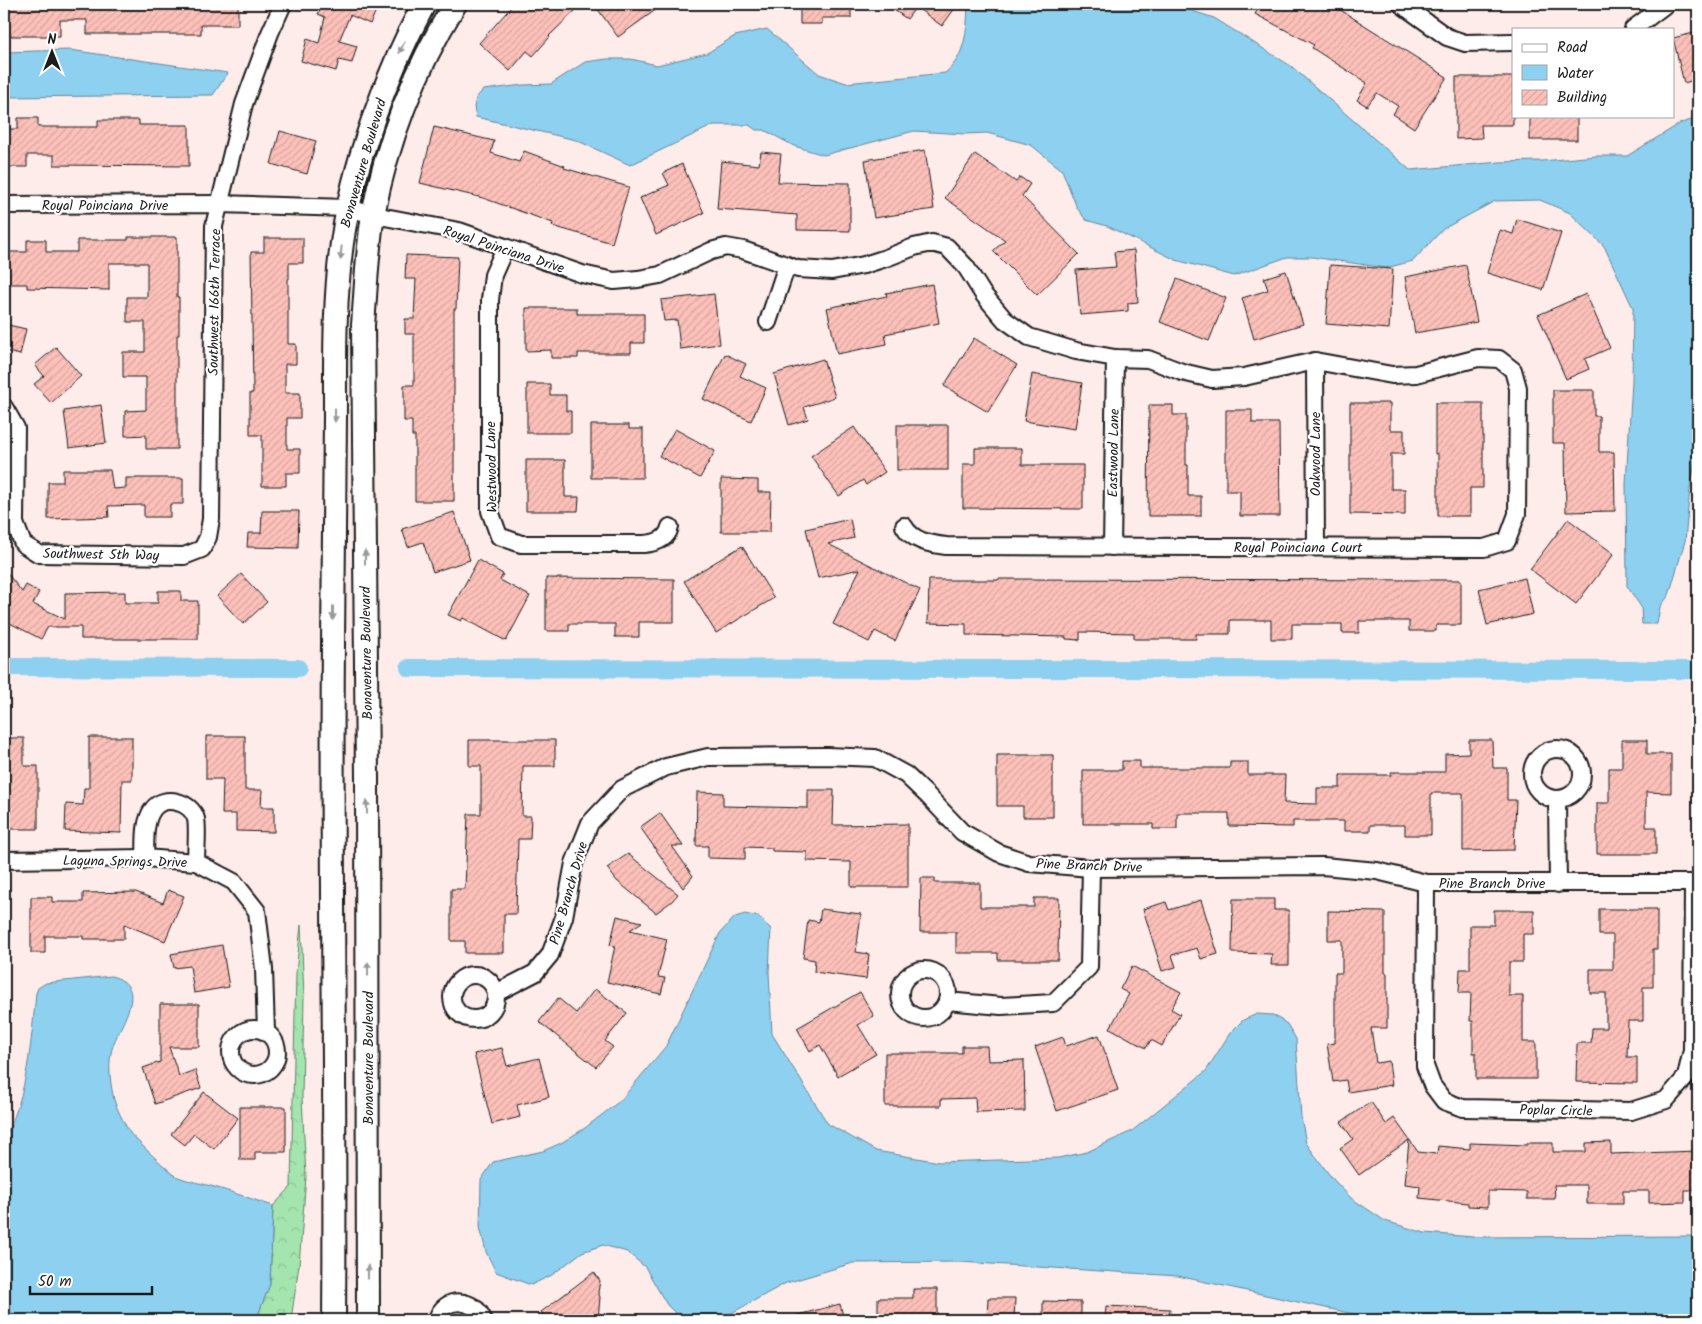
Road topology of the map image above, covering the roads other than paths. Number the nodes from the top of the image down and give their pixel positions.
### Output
1 (283, 4) edge
2 (424, 4) edge
3 (455, 4) edge
4 (1402, 4) edge
5 (1666, 4) edge
6 (1634, 28) edge
7 (1512, 42) edge
8 (219, 204) junction
9 (4, 205) edge
10 (348, 208) junction
11 (374, 214) junction
12 (505, 248) junction
13 (786, 265) junction
14 (768, 322) dead end
15 (1115, 358) junction
16 (1499, 359) joint
17 (1315, 361) junction
18 (4, 407) edge
19 (904, 526) dead end
20 (670, 527) dead end
21 (1112, 547) junction
22 (1316, 547) junction
23 (202, 549) joint
24 (1557, 799) dead end
25 (145, 858) junction
26 (4, 860) edge
27 (196, 862) junction
28 (1092, 868) junction
29 (1426, 883) junction
30 (1695, 883) edge
31 (1558, 884) junction
32 (496, 993) dead end
33 (947, 1001) dead end
34 (266, 1032) dead end
35 (334, 1320) edge
36 (368, 1320) edge
37 (437, 1320) edge
38 (483, 1320) edge

1 - 8 street, Southwest 166th Terrace
2 -> 10 main road, Bonaventure Boulevard
3 - 11 main road, Bonaventure Boulevard
4 - 7 street
5 - 6 street
8 - 9 street, Royal Poinciana Drive
8 - 10 street, Royal Poinciana Drive
8 - 23 street, Southwest 166th Terrace
10 - 11 street, Royal Poinciana Drive
10 -> 35 main road, Bonaventure Boulevard
11 - 12 street, Royal Poinciana Drive
36 -> 11 main road, Bonaventure Boulevard
12 - 13 street, Royal Poinciana Drive
12 - 20 street, Westwood Lane
13 - 14 street
13 - 15 street, Royal Poinciana Drive
15 - 17 street, Royal Poinciana Drive
15 - 21 street, Eastwood Lane
16 - 17 street, Royal Poinciana Drive
16 - 22 street, Royal Poinciana Court
17 - 22 street, Oakwood Lane
18 - 23 street, Southwest 5th Way
19 - 21 street, Royal Poinciana Court
21 - 22 street, Royal Poinciana Court
24 - 31 street
25 - 26 street, Laguna Springs Drive
25 - 27 street, Laguna Springs Drive
25 - 27 street
27 - 34 street, Laguna Springs Drive
28 - 29 street, Pine Branch Drive
28 - 32 street, Pine Branch Drive
28 - 33 street
29 - 30 street, Poplar Circle
29 - 31 street, Pine Branch Drive
30 - 31 street, Pine Branch Drive
37 - 38 street

